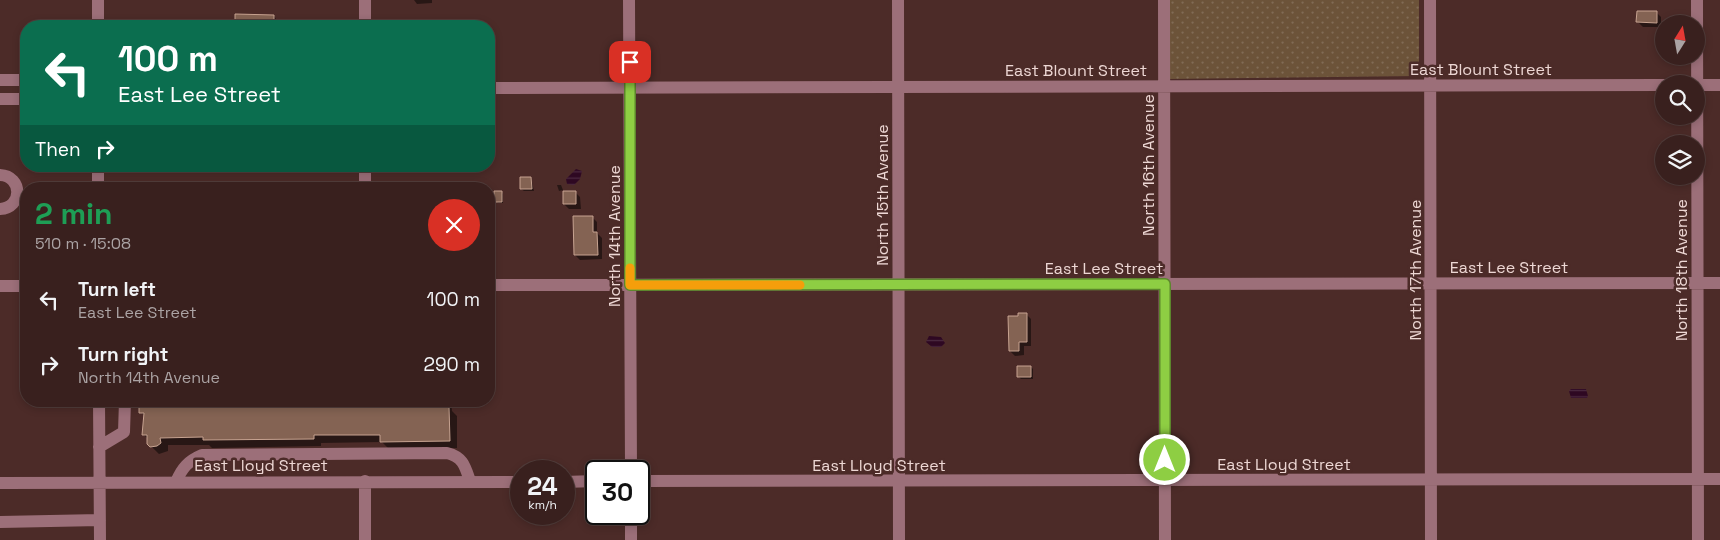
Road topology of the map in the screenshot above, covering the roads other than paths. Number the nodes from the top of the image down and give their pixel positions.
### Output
1 (98, 0) edge
2 (365, 0) edge
3 (630, 0) edge
4 (898, 0) edge
5 (1164, 0) edge
6 (1430, 0) edge
7 (1696, 0) edge
8 (98, 20) edge
9 (365, 20) edge
10 (1696, 75) edge
11 (0, 80) edge
12 (20, 80) edge
13 (1430, 85) junction
14 (1655, 85) edge
15 (1705, 85) edge
16 (1720, 85) edge
17 (1164, 86) junction
18 (898, 87) junction
19 (495, 88) edge
20 (630, 88) junction
21 (0, 99) edge
22 (20, 99) edge
23 (1696, 125) edge
24 (0, 175) edge
25 (0, 209) edge
26 (1431, 283) junction
27 (1697, 283) junction
28 (1720, 283) edge
29 (898, 284) junction
30 (1165, 284) junction
31 (495, 285) edge
32 (630, 285) junction
33 (0, 286) edge
34 (20, 286) edge
35 (99, 407) edge
36 (125, 407) edge
37 (99, 447) junction
38 (630, 460) edge
39 (1698, 479) junction
40 (1720, 479) edge
41 (1165, 480) junction
42 (1431, 480) junction
43 (365, 481) junction
44 (650, 481) edge
45 (899, 481) junction
46 (176, 482) junction
47 (470, 482) junction
48 (510, 482) edge
49 (0, 483) edge
50 (100, 483) junction
51 (100, 520) junction
52 (0, 522) edge
53 (631, 525) edge
54 (100, 540) edge
55 (365, 540) edge
56 (631, 540) edge
57 (899, 540) edge
58 (1165, 540) edge
59 (1432, 540) edge
60 (1698, 540) edge

1 - 8 street
2 - 9 street
3 - 20 street, North 14th Avenue
4 - 18 street, North 15th Avenue
5 - 17 street, North 16th Avenue
6 - 13 street, North 17th Avenue
7 - 10 street, North 18th Avenue
11 - 12 street
13 - 14 street, East Blount Street
13 - 17 street, East Blount Street
13 - 26 street, North 17th Avenue
15 - 16 street
17 - 18 street, East Blount Street
17 - 30 street, North 16th Avenue
18 - 20 street, East Blount Street
18 - 29 street, North 15th Avenue
19 - 20 street, East Blount Street
20 - 32 street, North 14th Avenue
21 - 22 street
23 - 27 street, North 18th Avenue
24 - 25 street
26 - 27 street, East Lee Street
26 - 30 street, East Lee Street
26 - 42 street, North 17th Avenue
27 - 28 street, East Lee Street
27 - 39 street, North 18th Avenue
29 - 30 street, East Lee Street
29 - 32 street, East Lee Street
29 - 45 street, North 15th Avenue
30 - 41 street, North 16th Avenue
31 - 32 street, East Lee Street
32 - 38 street, North 14th Avenue
33 - 34 street
35 - 37 street
36 - 37 street
37 - 50 street
39 - 40 street, East Lloyd Street
39 - 42 street, East Lloyd Street
39 - 60 street, North 18th Avenue
41 - 42 street, East Lloyd Street
41 - 45 street, East Lloyd Street
41 - 58 street, North 16th Avenue
42 - 59 street, North 17th Avenue
43 - 46 street, East Lloyd Street
43 - 47 street, East Lloyd Street
43 - 55 street
44 - 45 street, East Lloyd Street
45 - 57 street, North 15th Avenue
46 - 47 street
46 - 50 street, East Lloyd Street
47 - 48 street, East Lloyd Street
49 - 50 street, East Lloyd Street
50 - 51 street
51 - 52 street
51 - 54 street
53 - 56 street

